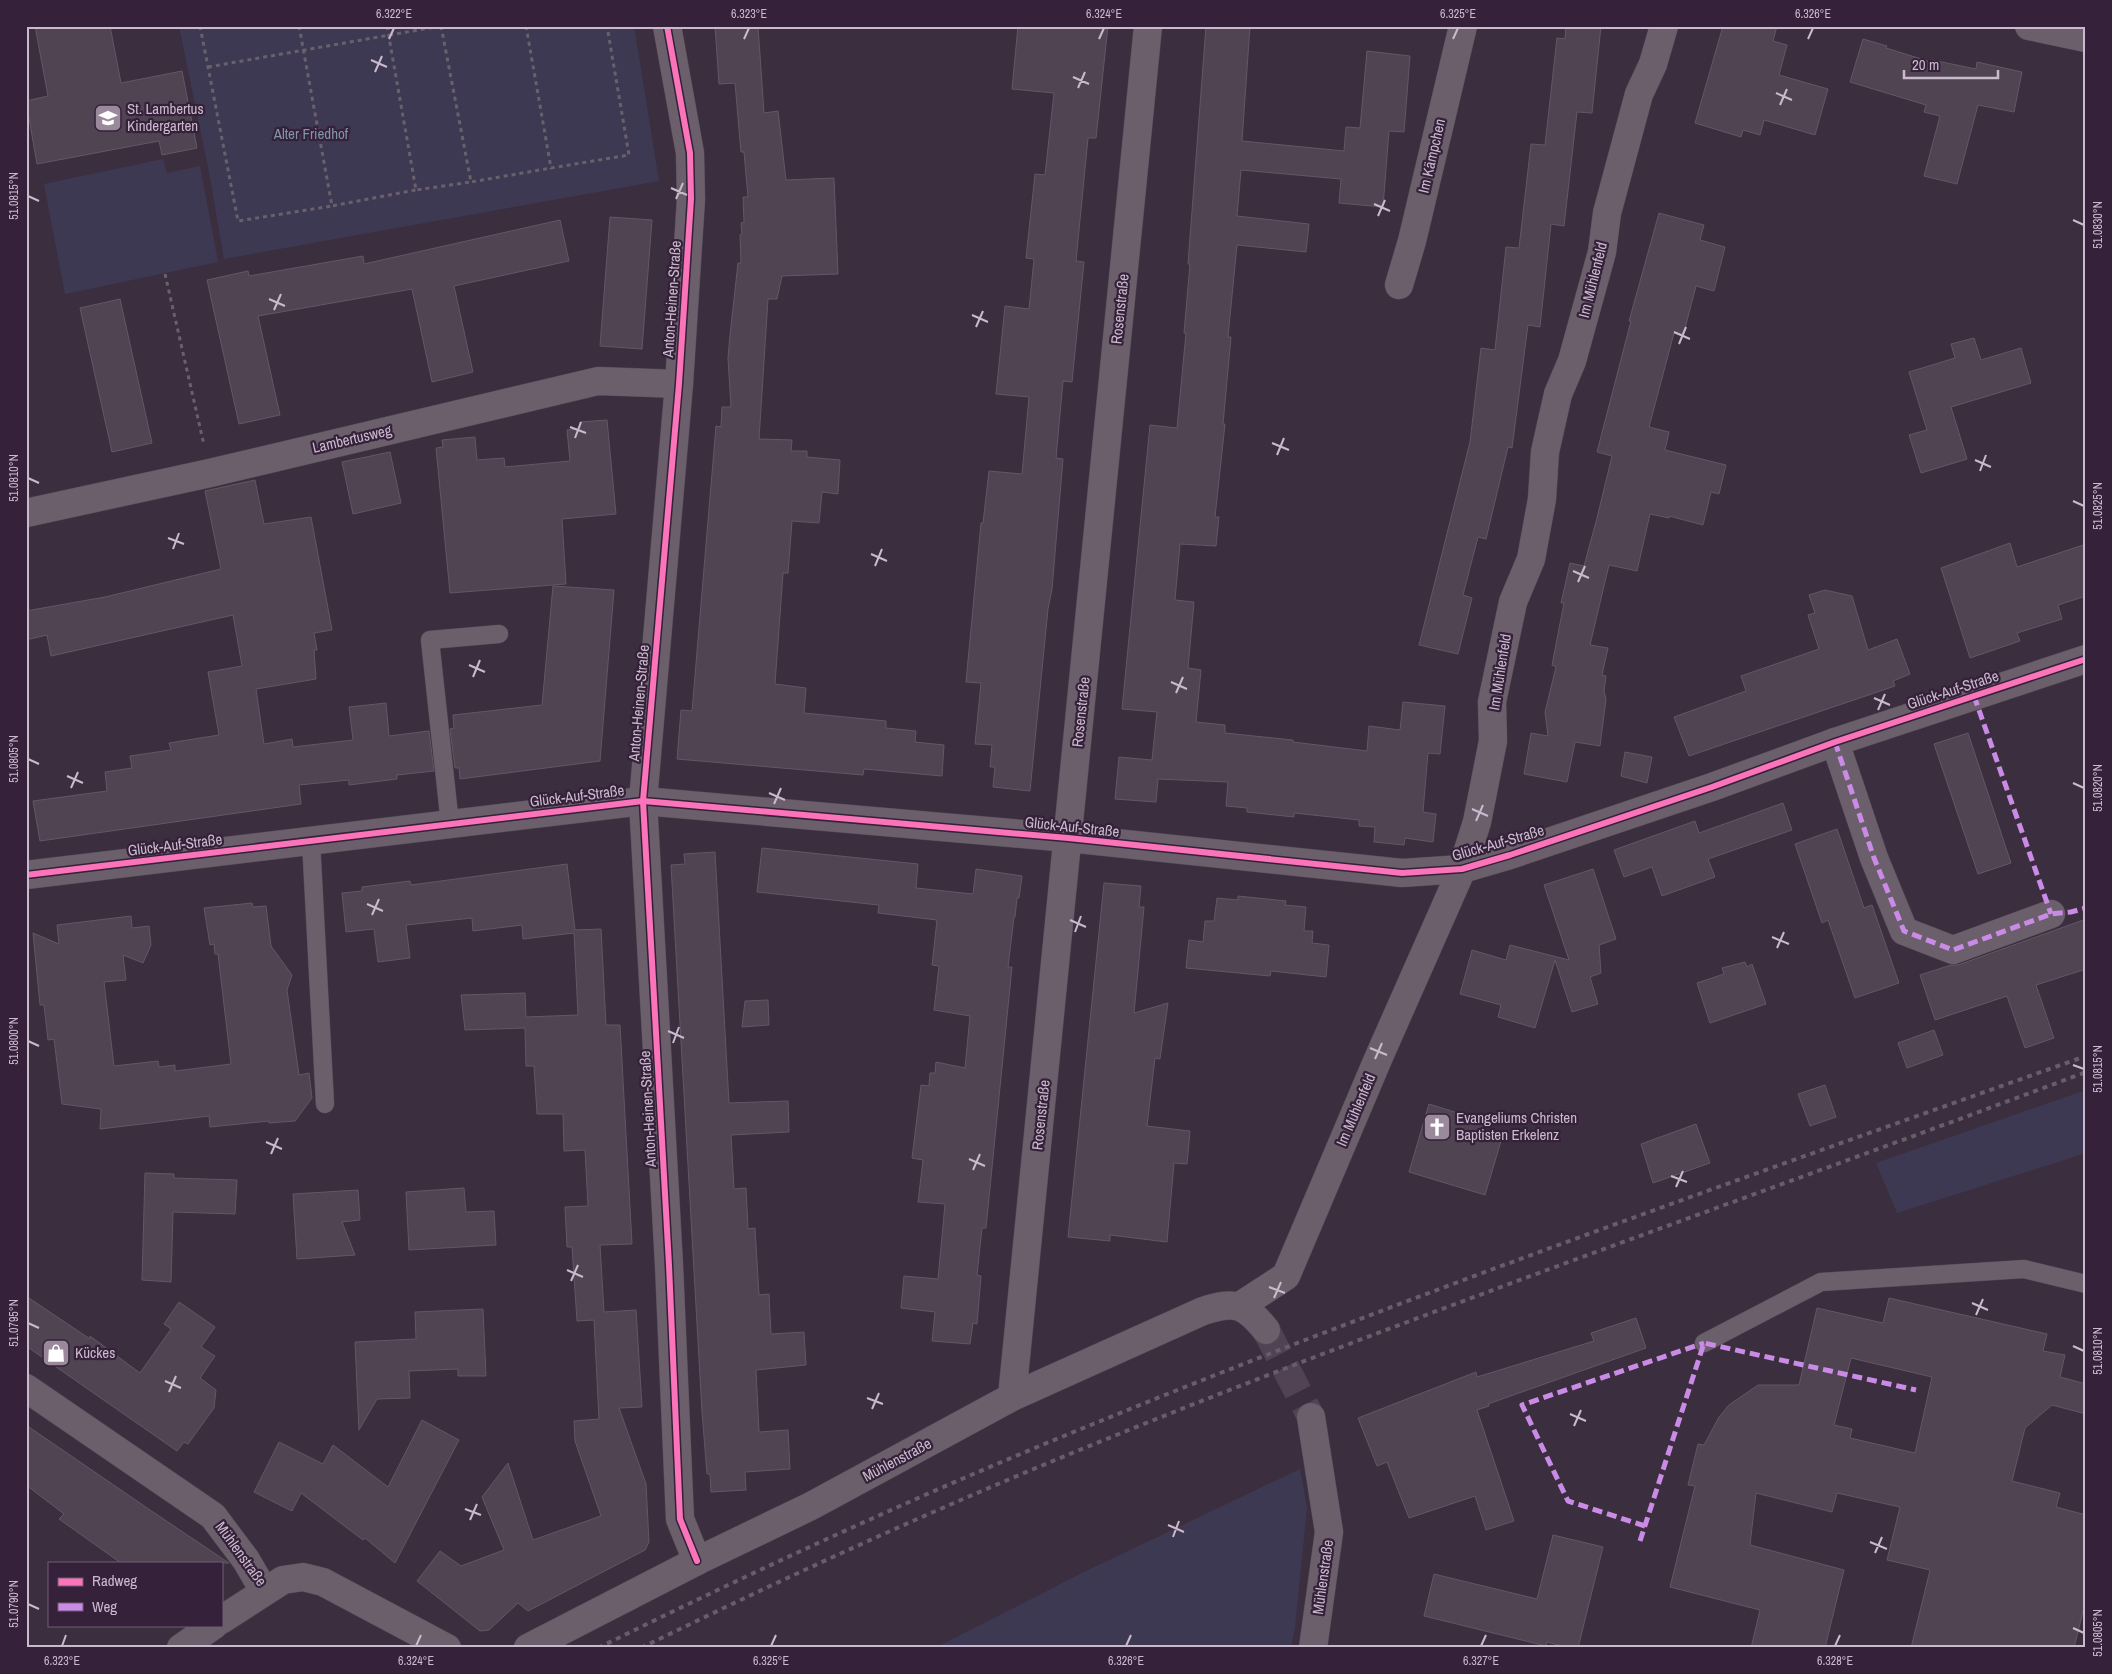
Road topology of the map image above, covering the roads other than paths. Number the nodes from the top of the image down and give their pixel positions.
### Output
1 (667, 26) edge
2 (1148, 26) edge
3 (1463, 26) edge
4 (1664, 26) edge
5 (2029, 26) edge
6 (2086, 38) edge
7 (1399, 285) dead end
8 (678, 384) junction
9 (26, 512) edge
10 (499, 634) dead end
11 (2086, 659) edge
12 (1835, 742) junction
13 (643, 801) junction
14 (450, 824) junction
15 (1068, 838) junction
16 (311, 841) junction
17 (1462, 869) junction
18 (26, 875) edge
19 (2051, 914) dead end
20 (325, 1104) dead end
21 (2086, 1284) edge
22 (1240, 1306) junction
23 (1266, 1330) tunnel mouth
24 (1704, 1343) dead end
25 (26, 1388) edge
26 (1012, 1397) junction
27 (1311, 1417) tunnel mouth
28 (697, 1561) junction
29 (264, 1591) junction
30 (222, 1619) edge
31 (213, 1626) edge
32 (181, 1648) edge
33 (448, 1648) edge
34 (528, 1648) edge
35 (1312, 1648) edge

1 - 8 street, Anton-Heinen-Straße
2 - 15 street, Rosenstraße
3 - 7 street, Im Kämpchen
4 - 17 street, Im Mühlenfeld
5 - 6 street
8 - 9 street, Lambertusweg
8 - 13 street, Anton-Heinen-Straße
10 - 14 lane
11 - 12 street, Glück-Auf-Straße
12 - 17 street, Glück-Auf-Straße
12 - 19 street
13 - 14 street, Glück-Auf-Straße
13 - 15 street, Glück-Auf-Straße
13 - 28 street, Anton-Heinen-Straße
14 - 16 street, Glück-Auf-Straße
15 - 17 street, Glück-Auf-Straße
15 - 26 street, Rosenstraße
16 - 18 street, Glück-Auf-Straße
16 - 20 lane
17 - 22 street, Im Mühlenfeld
21 - 24 lane
22 - 23 street
22 - 26 street, Mühlenstraße
25 - 29 street, Mühlenstraße
26 - 28 street, Mühlenstraße
27 - 35 street, Mühlenstraße
28 - 34 street, Mühlenstraße
29 - 30 street
29 - 33 street, Mühlenstraße
31 - 32 street

